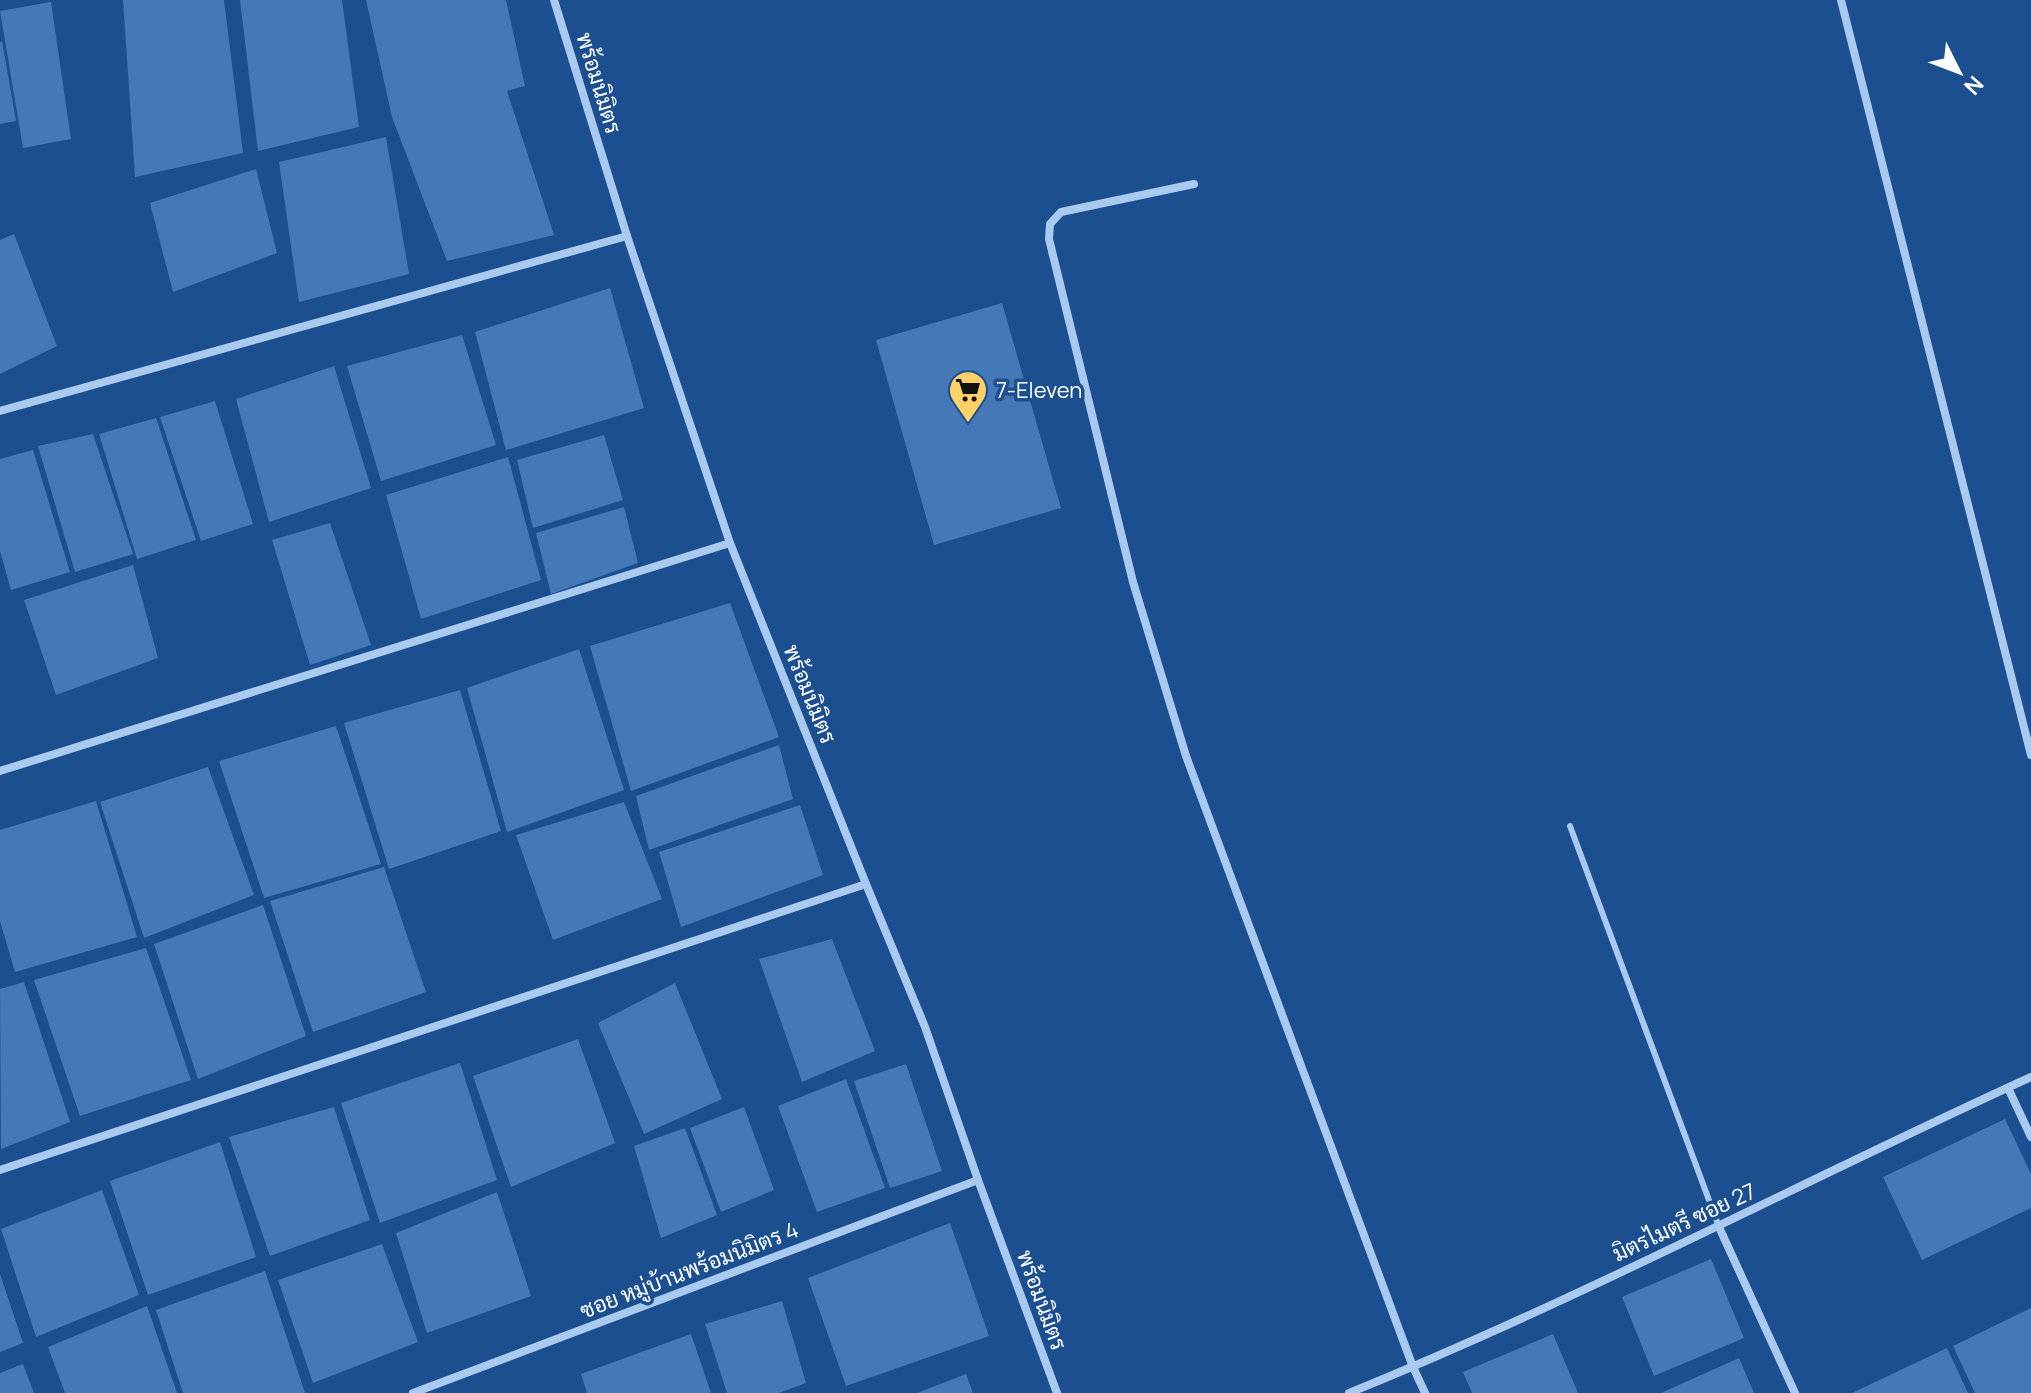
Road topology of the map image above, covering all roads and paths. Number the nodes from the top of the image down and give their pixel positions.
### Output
1 (554, 0) edge
2 (1841, 0) edge
3 (1194, 184) dead end
4 (627, 236) junction
5 (0, 411) edge
6 (730, 543) junction
7 (2031, 755) edge
8 (0, 771) edge
9 (1570, 826) dead end
10 (866, 884) junction
11 (2031, 1077) edge
12 (2008, 1088) junction
13 (2031, 1137) edge
14 (0, 1170) edge
15 (978, 1180) junction
16 (1719, 1227) junction
17 (1413, 1367) junction
18 (413, 1393) edge
19 (1057, 1393) edge
20 (1349, 1393) edge
21 (1425, 1393) edge
22 (1795, 1393) edge

1 - 4 street, พร้อมนิมิตร
2 - 7 street
3 - 17 street
4 - 5 street
4 - 6 street, พร้อมนิมิตร
6 - 8 street
6 - 10 street, พร้อมนิมิตร
9 - 16 lane
10 - 14 street
10 - 15 street, พร้อมนิมิตร
11 - 12 street, มิตรไมตรี ซอย 27
12 - 13 street
12 - 16 street, มิตรไมตรี ซอย 27
15 - 18 street, ซอย หมู่บ้านพร้อมนิมิตร 4
15 - 19 street, พร้อมนิมิตร
16 - 17 street, มิตรไมตรี ซอย 27
16 - 22 street
17 - 20 street, มิตรไมตรี ซอย 27
17 - 21 street

